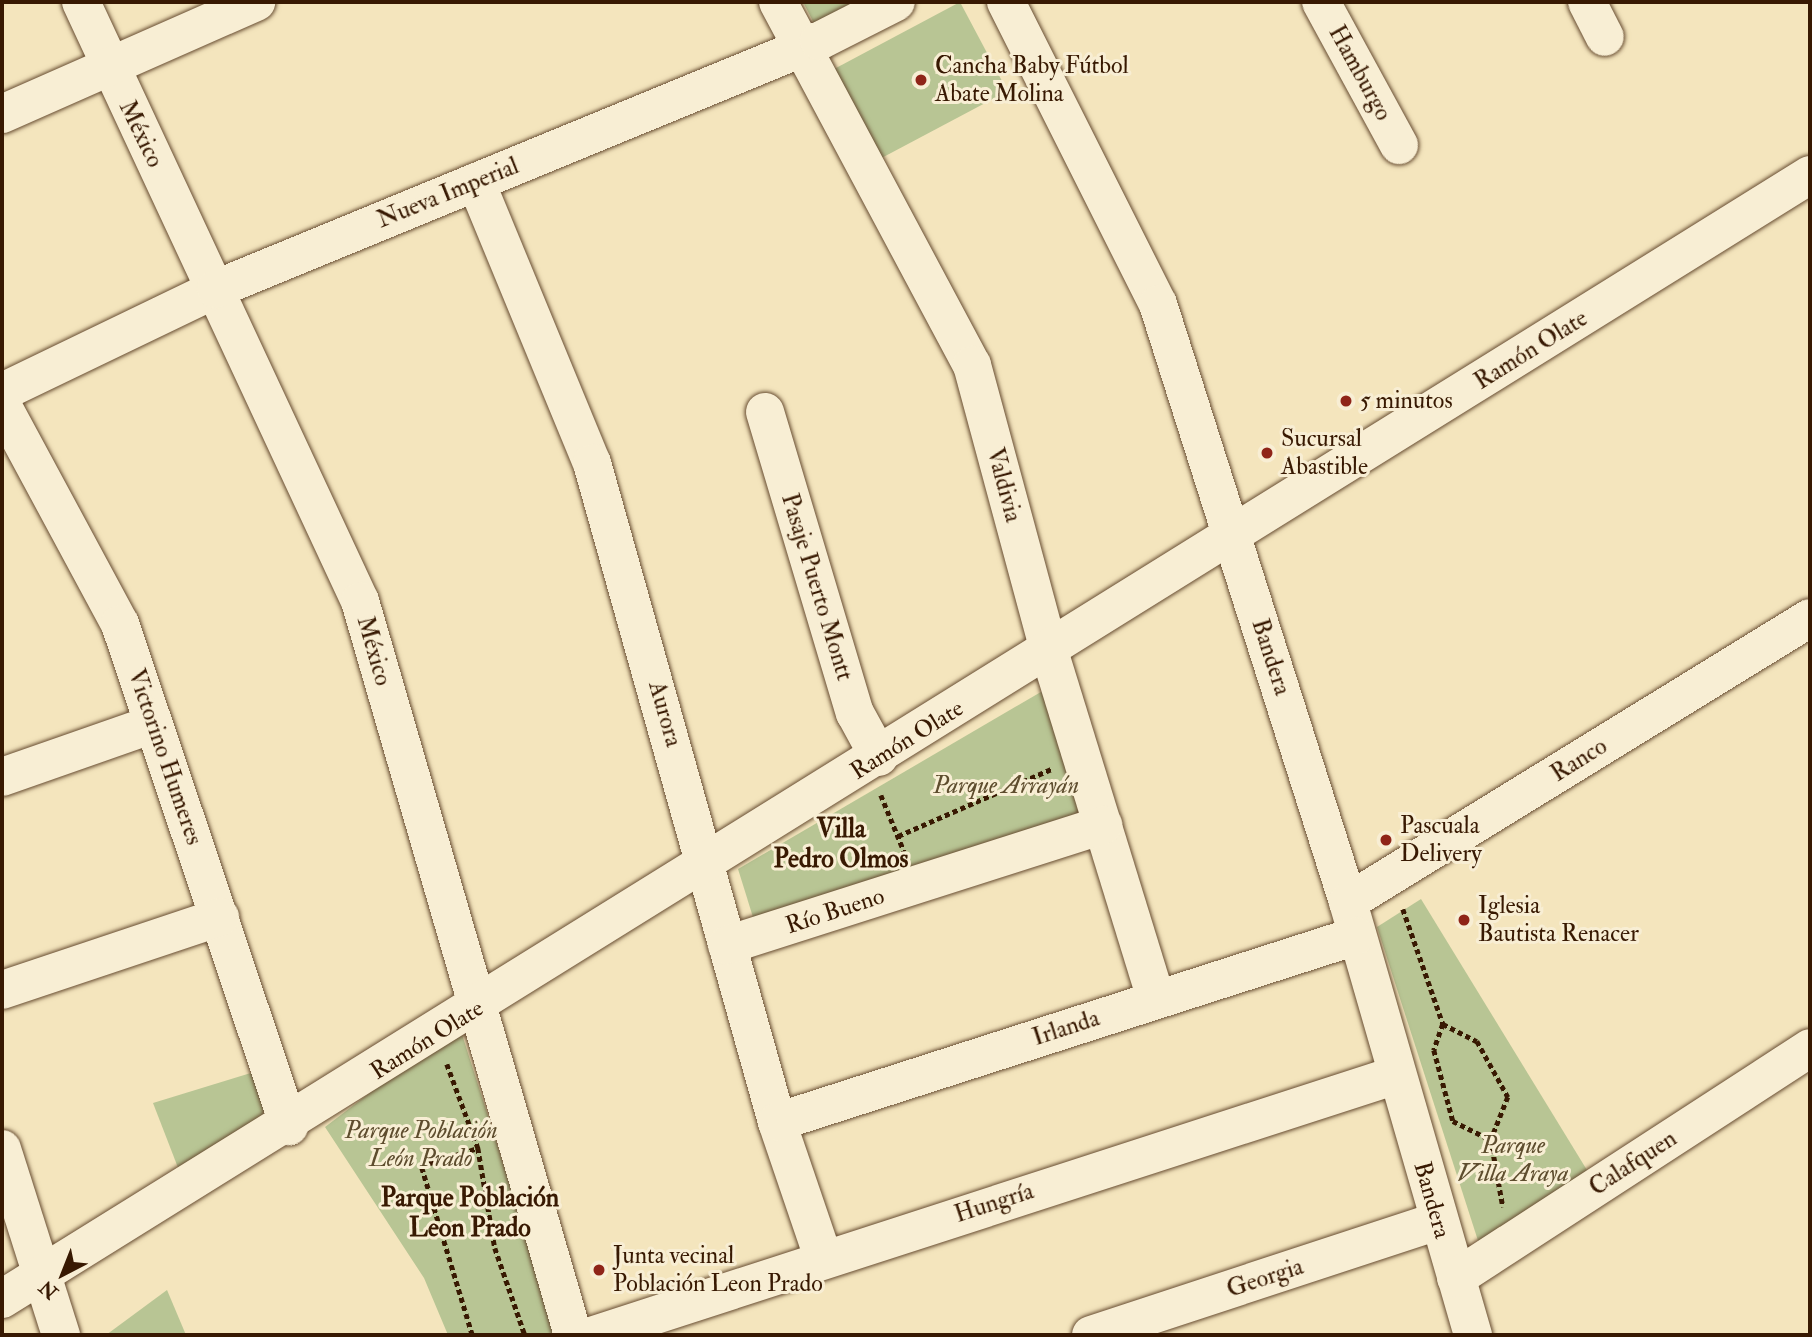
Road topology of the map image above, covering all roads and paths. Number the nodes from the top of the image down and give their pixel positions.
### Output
1 (81, 2) edge
2 (256, 2) edge
3 (778, 2) edge
4 (896, 2) edge
5 (1006, 2) edge
6 (1321, 2) edge
7 (1587, 2) edge
8 (1605, 37) dead end
9 (802, 47) junction
10 (108, 65) junction
11 (2, 114) edge
12 (1399, 145) dead end
13 (1810, 175) edge
14 (476, 182) junction
15 (216, 289) junction
16 (2, 392) edge
17 (2, 405) edge
18 (765, 412) dead end
19 (1233, 536) junction
20 (1810, 618) edge
21 (1049, 651) junction
22 (153, 724) junction
23 (1080, 757) junction
24 (873, 761) junction
25 (2, 777) edge
26 (1102, 825) junction
27 (898, 836) junction
28 (709, 864) junction
29 (1391, 875) junction
30 (918, 884) junction
31 (220, 917) junction
32 (1352, 919) junction
33 (727, 945) junction
34 (2, 990) edge
35 (1156, 999) junction
36 (476, 1009) junction
37 (1443, 1024) junction
38 (436, 1034) junction
39 (1810, 1048) edge
40 (1396, 1075) junction
41 (777, 1122) junction
42 (289, 1126) junction
43 (1491, 1140) junction
44 (478, 1148) junction
45 (2, 1149) edge
46 (1438, 1220) junction
47 (1507, 1244) junction
48 (823, 1257) junction
49 (38, 1275) junction
50 (1456, 1278) junction
51 (2, 1299) edge
52 (61, 1335) edge
53 (472, 1335) edge
54 (525, 1335) edge
55 (573, 1335) edge
56 (594, 1335) edge
57 (1091, 1335) edge
58 (1473, 1335) edge

1 - 10 street, México
2 - 10 street
3 - 9 street, Valdivia
4 - 9 street, Nueva Imperial
5 - 19 street, Bandera
6 - 12 street, Hamburgo
7 - 8 street
9 - 14 street, Nueva Imperial
9 - 21 street, Valdivia
10 - 11 street
10 - 15 street, México
13 - 19 street, Ramón Olate
14 - 15 street, Nueva Imperial
14 - 28 street, Aurora
15 - 16 street, Nueva Imperial
15 - 36 street, México
17 - 22 street, Victorino Humeres
18 - 24 street, Pasaje Puerto Montt
19 - 21 street, Ramón Olate
19 - 32 street, Bandera
20 - 29 street, Ranco
21 - 23 street, Valdivia
21 - 24 street, Ramón Olate
22 - 25 street
22 - 31 street, Victorino Humeres
23 - 26 street, Valdivia
23 - 27 path
24 - 27 path
24 - 28 street, Ramón Olate
26 - 30 street, Río Bueno
26 - 35 street, Valdivia
27 - 30 path
28 - 33 street, Aurora
28 - 36 street, Ramón Olate
29 - 32 street, Ranco
29 - 37 path
30 - 33 street, Río Bueno
31 - 34 street
31 - 42 street, Victorino Humeres
32 - 35 street, Irlanda
32 - 40 street, Bandera
33 - 41 street, Aurora
35 - 41 street, Irlanda
36 - 38 street, Ramón Olate
36 - 55 street, México
37 - 43 path
37 - 43 path
38 - 42 street, Ramón Olate
38 - 44 path
39 - 47 street, Calafquen
40 - 46 street, Bandera
40 - 48 street, Hungría
41 - 48 street, Aurora
42 - 49 street, Ramón Olate
43 - 47 path
44 - 53 path
44 - 54 path
45 - 49 street
46 - 50 street, Bandera
46 - 57 street, Georgia
47 - 50 street, Calafquen
48 - 56 street, Hungría
49 - 51 street, Ramón Olate
49 - 52 street
50 - 58 street, Bandera

